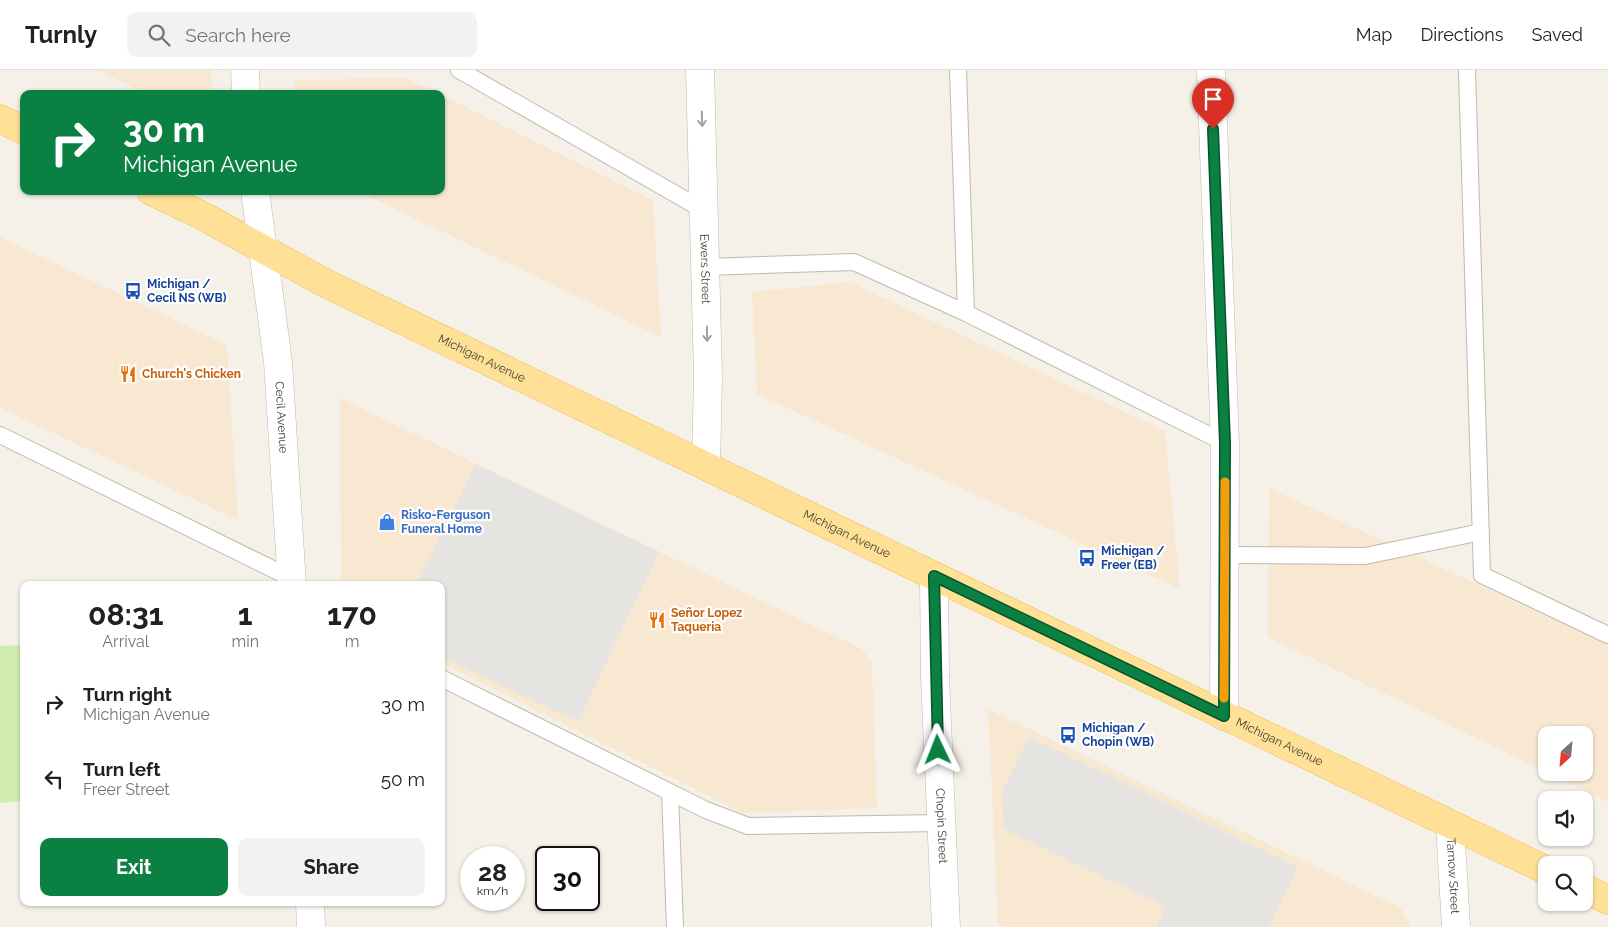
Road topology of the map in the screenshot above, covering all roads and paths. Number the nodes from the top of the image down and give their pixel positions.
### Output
1 (245, 70) edge
2 (459, 70) edge
3 (700, 70) edge
4 (958, 70) edge
5 (1211, 70) edge
6 (1467, 70) edge
7 (246, 90) edge
8 (0, 119) edge
9 (20, 128) edge
10 (159, 195) edge
11 (256, 195) edge
12 (705, 211) junction
13 (263, 249) junction
14 (706, 268) junction
15 (966, 313) junction
16 (0, 434) edge
17 (1225, 443) junction
18 (706, 466) junction
19 (1481, 532) junction
20 (1225, 554) junction
21 (934, 576) junction
22 (290, 581) edge
23 (292, 581) edge
24 (1608, 635) edge
25 (445, 680) edge
26 (1224, 716) junction
27 (670, 792) junction
28 (942, 823) junction
29 (1450, 824) junction
30 (1538, 866) edge
31 (1593, 892) edge
32 (1608, 900) edge
33 (310, 906) edge
34 (950, 925) edge
35 (311, 927) edge
36 (675, 927) edge
37 (1456, 927) edge

1 - 7 street
2 - 12 lane
3 -> 12 street, Ewers Street
4 - 15 lane
5 - 17 street
6 - 19 lane
8 - 9 main road
10 - 13 main road, Michigan Avenue
11 - 13 street, Cecil Avenue
12 - 14 street, Ewers Street
13 - 18 main road, Michigan Avenue
13 - 23 street, Cecil Avenue
14 - 15 lane
14 -> 18 street, Ewers Street
15 - 17 lane
16 - 22 lane
17 - 20 street
18 - 21 main road, Michigan Avenue
19 - 20 lane
19 - 24 lane
20 - 26 street
21 - 26 main road, Michigan Avenue
21 - 28 street, Chopin Street
25 - 27 lane
26 - 29 main road, Michigan Avenue
27 - 28 lane
27 - 36 lane
28 - 34 street, Chopin Street
29 - 30 main road, Michigan Avenue
29 - 37 street, Tarnow Street
31 - 32 main road
33 - 35 street

